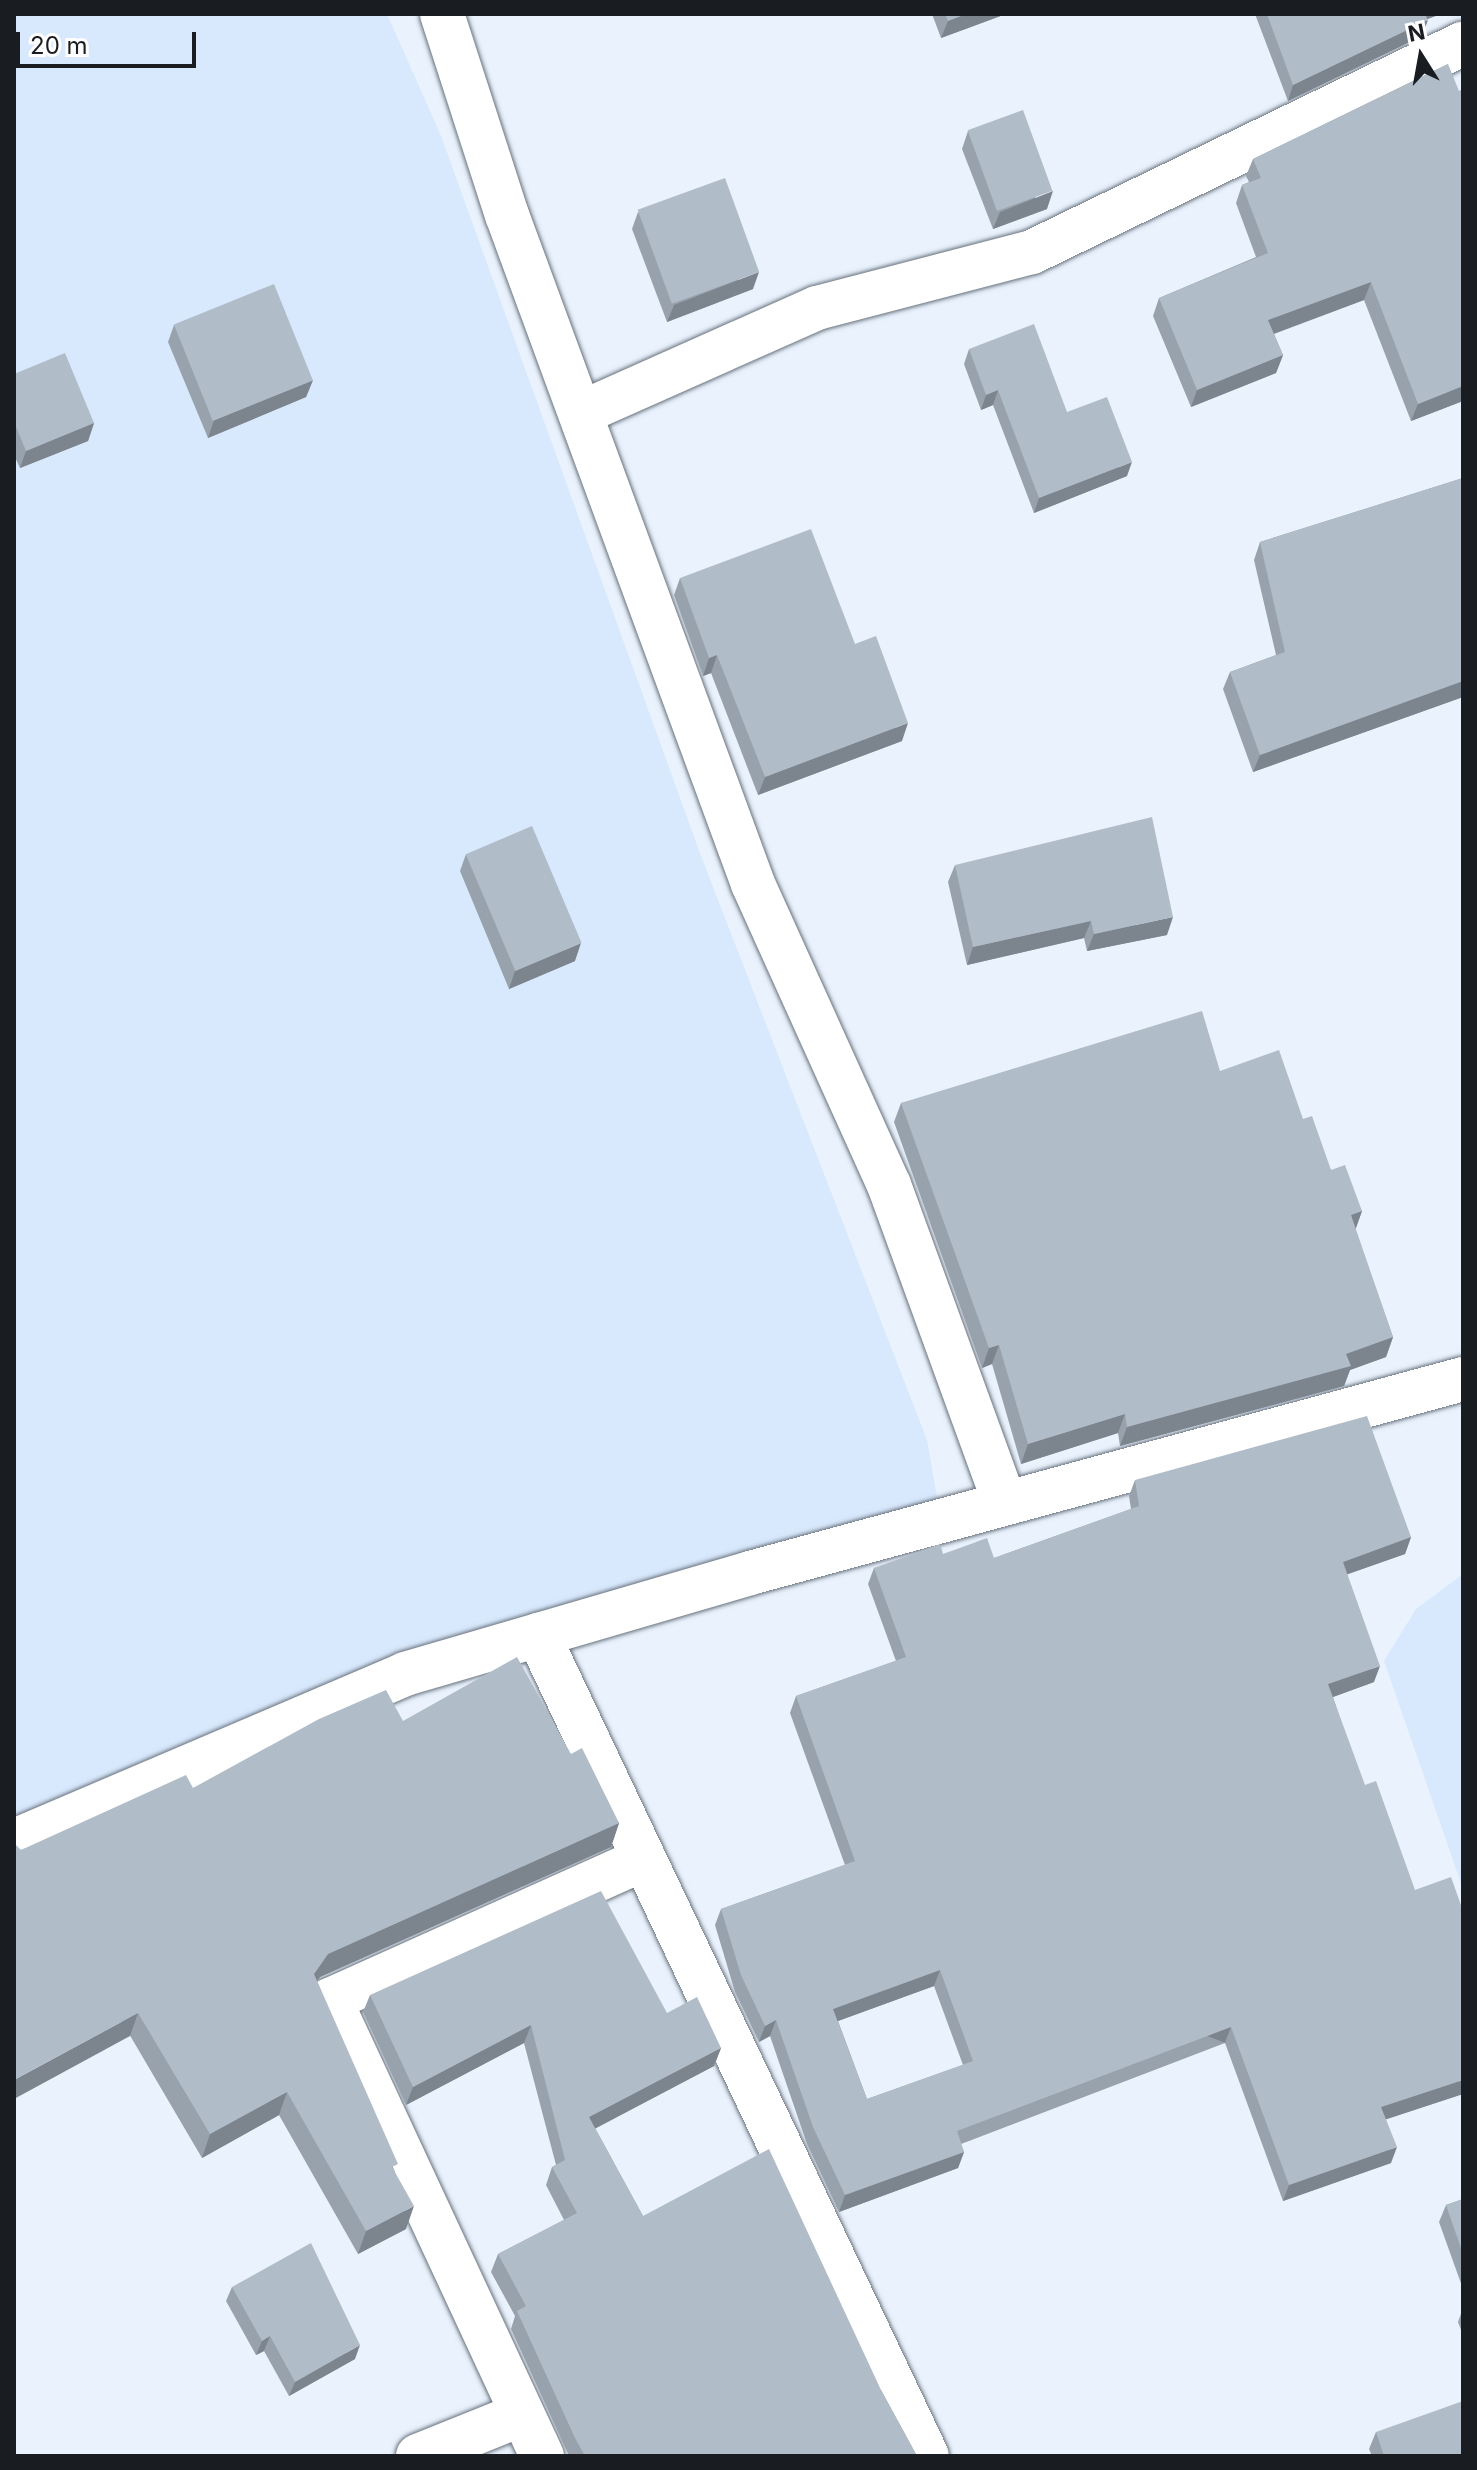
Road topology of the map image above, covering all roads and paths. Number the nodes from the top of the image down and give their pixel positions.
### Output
1 (442, 14) edge
2 (1463, 44) edge
3 (581, 413) junction
4 (1463, 1379) edge
5 (1005, 1503) junction
6 (538, 1635) junction
7 (14, 1841) edge
8 (644, 1859) junction
9 (522, 2414) junction
10 (418, 2456) edge
11 (542, 2456) edge
12 (927, 2456) edge

1 - 3 street
2 - 3 street
3 - 5 street
4 - 5 street
5 - 6 street
6 - 7 street
6 - 8 street
8 - 9 street
8 - 12 street
9 - 10 street
9 - 11 street

